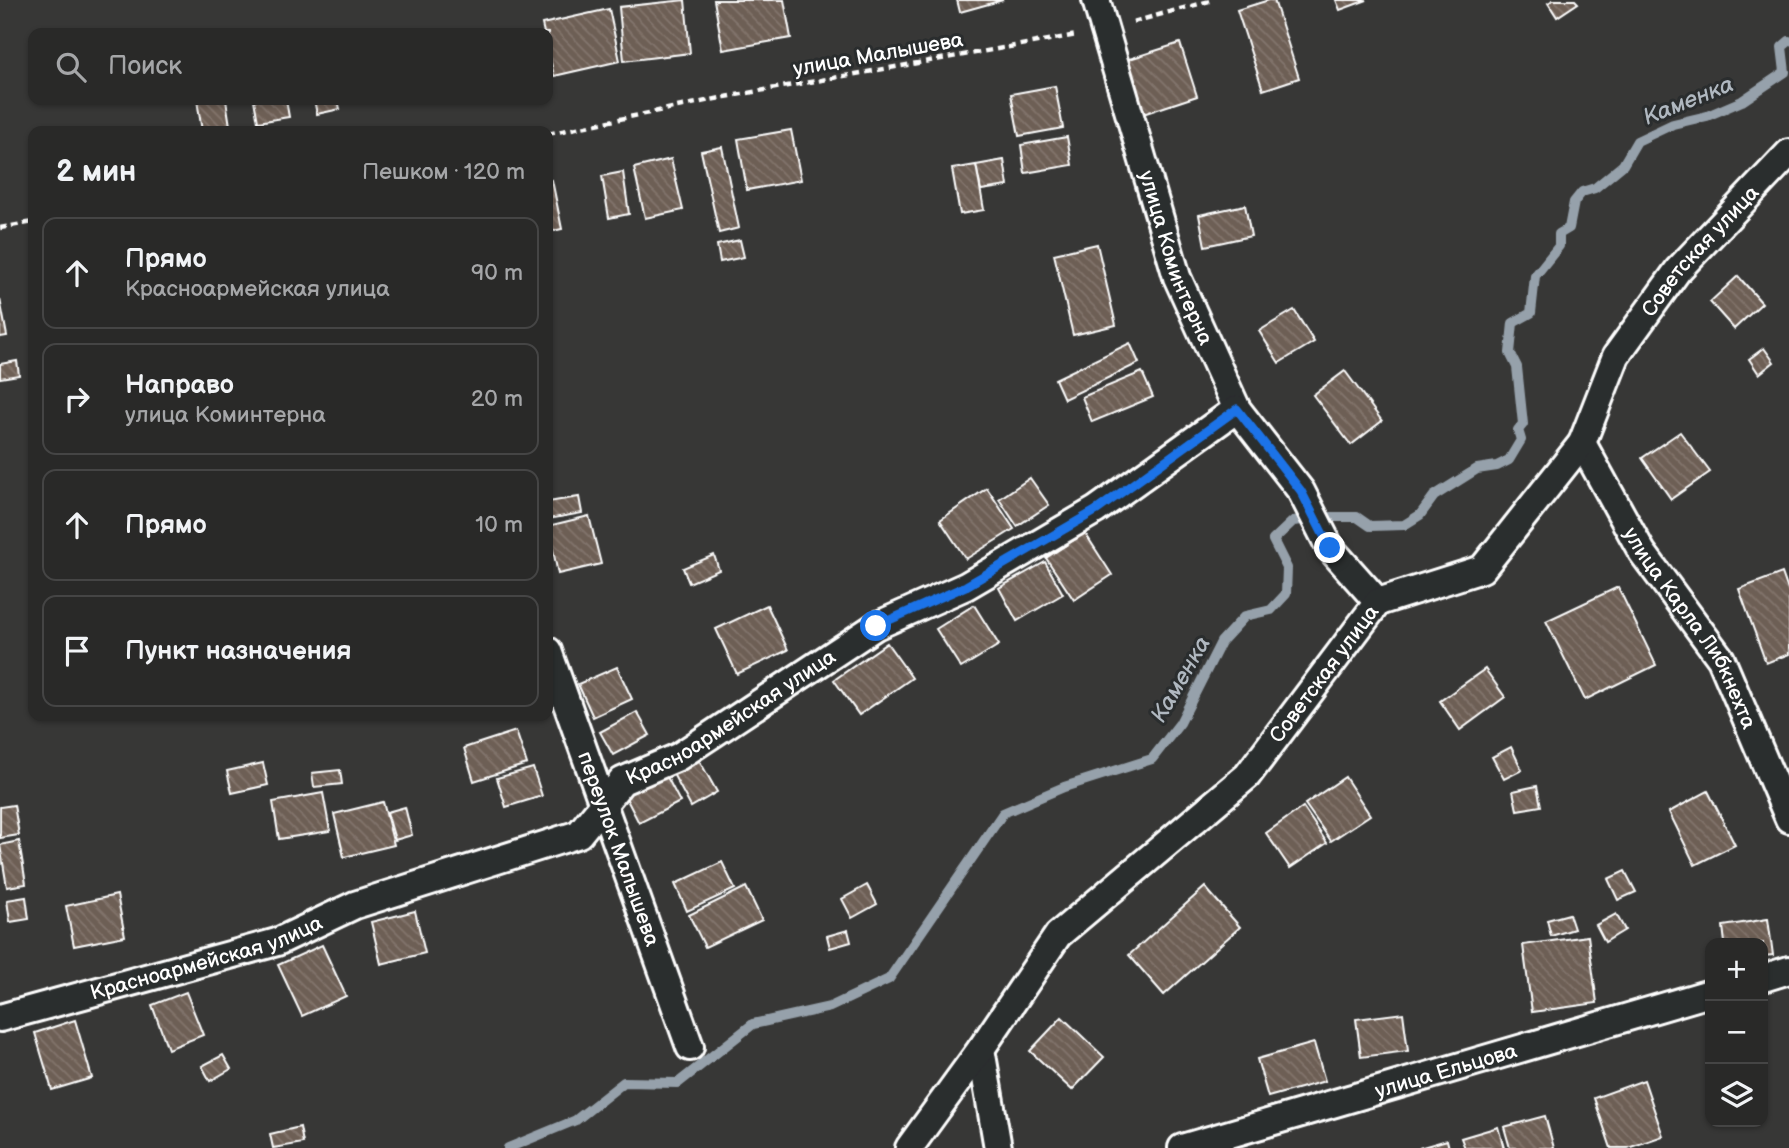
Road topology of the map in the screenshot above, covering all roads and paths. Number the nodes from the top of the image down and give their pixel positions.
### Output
1 (1097, 0) edge
2 (1213, 0) edge
3 (1105, 30) junction
4 (553, 133) edge
5 (1789, 153) edge
6 (28, 223) edge
7 (0, 228) edge
8 (1237, 409) junction
9 (1582, 443) junction
10 (1378, 602) junction
11 (553, 665) edge
12 (604, 805) junction
13 (1789, 819) edge
14 (1789, 970) edge
15 (1768, 976) edge
16 (1705, 994) edge
17 (0, 1018) edge
18 (690, 1047) dead end
19 (981, 1049) junction
20 (909, 1148) edge
21 (998, 1148) edge
22 (1182, 1148) edge

1 - 3 street, улица Коминтерна
2 - 3 path, улица Малышева
3 - 4 path, улица Малышева
3 - 8 street, улица Коминтерна
5 - 9 street, Советская улица
6 - 7 path
8 - 10 street, улица Коминтерна
8 - 12 street, Красноармейская улица
9 - 10 street, Советская улица
9 - 13 street, улица Карла Либкнехта
10 - 19 street, Советская улица
11 - 12 street, переулок Малышева
12 - 17 street, Красноармейская улица
12 - 18 street, переулок Малышева
14 - 15 street
16 - 22 street, улица Ельцова
19 - 20 street, Советская улица
19 - 21 street

